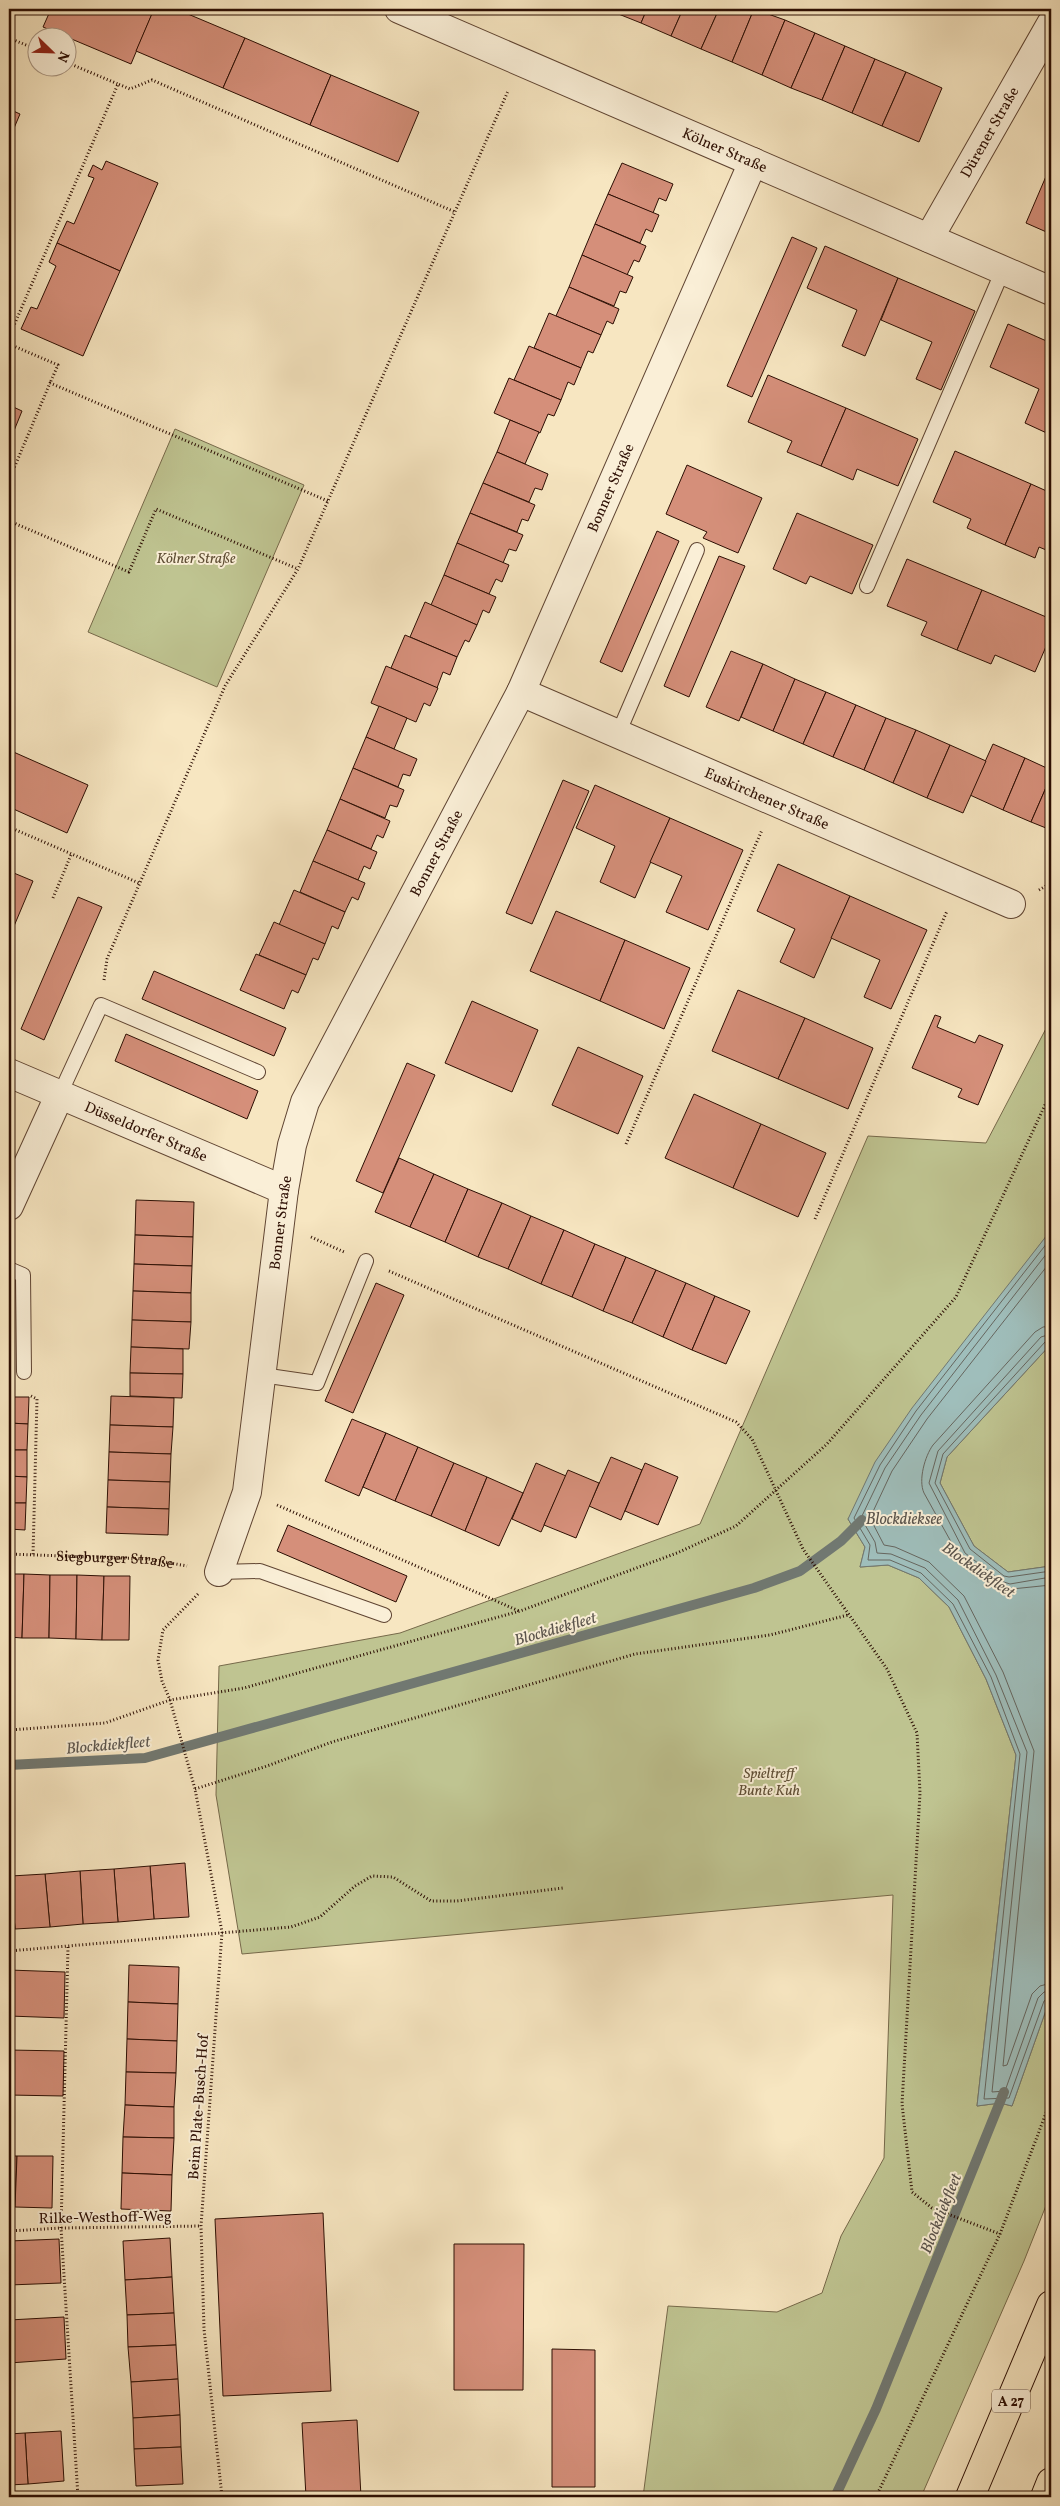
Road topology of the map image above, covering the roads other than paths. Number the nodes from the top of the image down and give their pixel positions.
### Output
1 (399, 9) edge
2 (1051, 24) edge
3 (753, 162) junction
4 (929, 238) junction
5 (1004, 270) junction
6 (1051, 291) edge
7 (697, 550) dead end
8 (867, 586) dead end
9 (521, 692) junction
10 (618, 734) junction
11 (1011, 904) dead end
12 (9, 1072) edge
13 (258, 1072) dead end
14 (60, 1094) junction
15 (284, 1190) junction
16 (9, 1206) edge
17 (366, 1261) road end
18 (9, 1269) edge
19 (24, 1372) road end
20 (262, 1375) junction
21 (219, 1572) joint
22 (384, 1615) dead end
23 (1051, 2305) edge
24 (1051, 2482) edge
25 (970, 2497) edge
26 (1045, 2497) edge

1 - 3 street, Kölner Straße
2 - 4 street, Dürener Straße
3 - 4 street, Kölner Straße
3 - 9 street, Bonner Straße
4 - 5 street, Kölner Straße
5 - 6 street, Kölner Straße
5 - 8 lane
7 - 10 lane
9 - 10 street, Euskirchener Straße
9 - 15 street, Bonner Straße
10 - 11 street, Euskirchener Straße
12 - 14 street, Düsseldorfer Straße
13 - 14 lane
14 - 15 street, Düsseldorfer Straße
14 - 16 street
15 - 20 street, Bonner Straße
17 - 20 lane
18 - 19 lane
20 - 21 street, Bonner Straße
21 - 22 lane
23 - 25 highway, A 27
24 - 26 highway

